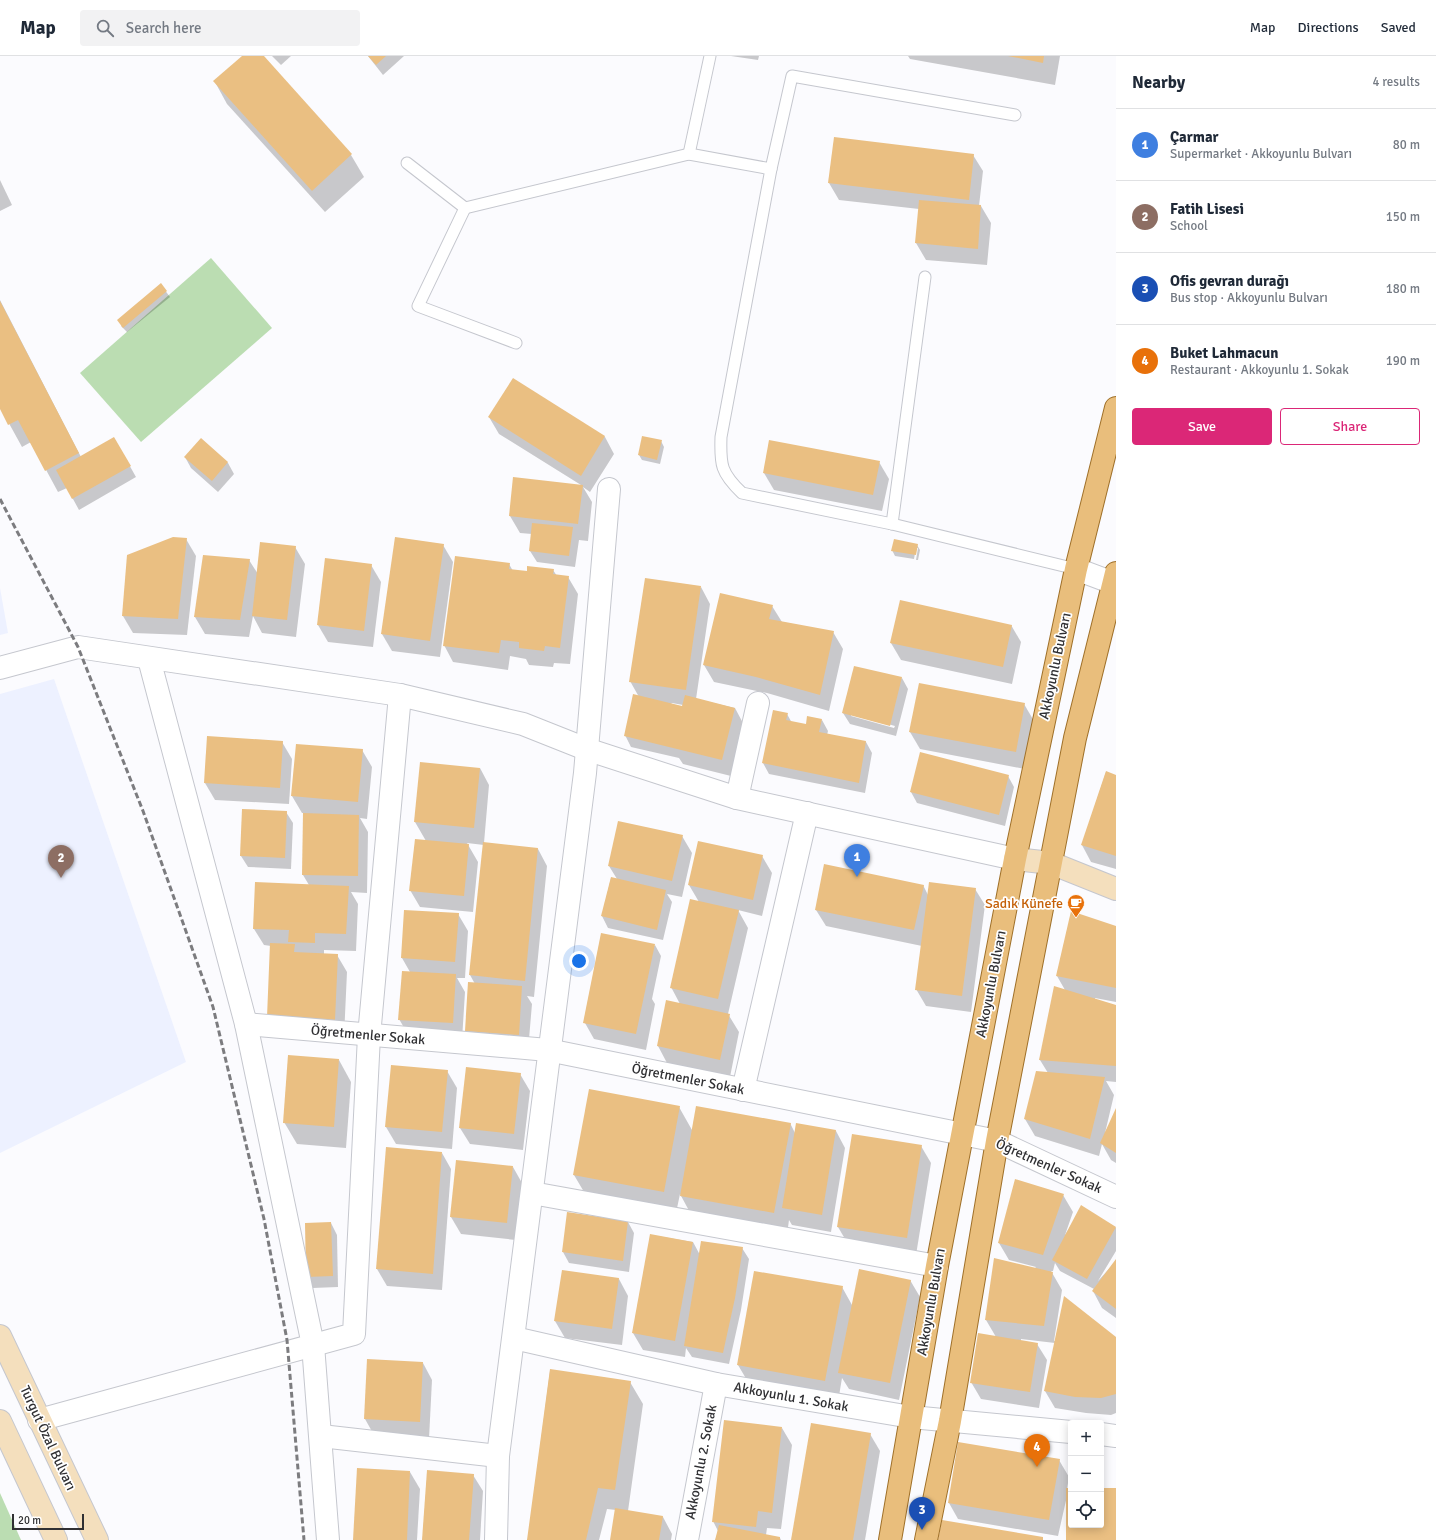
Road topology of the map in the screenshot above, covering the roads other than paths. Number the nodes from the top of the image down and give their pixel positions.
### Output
1 (710, 56) edge
2 (1015, 115) dead end
3 (688, 154) junction
4 (407, 163) dead end
5 (771, 169) junction
6 (466, 208) junction
7 (924, 277) dead end
8 (516, 342) dead end
9 (1116, 408) edge
10 (609, 489) dead end
11 (892, 524) junction
12 (1076, 569) junction
13 (1115, 580) edge
14 (149, 659) junction
15 (0, 668) edge
16 (400, 695) junction
17 (758, 703) dead end
18 (586, 749) junction
19 (737, 798) junction
20 (806, 813) junction
21 (1015, 859) junction
22 (1051, 863) junction
23 (1116, 889) edge
24 (246, 1024) junction
25 (369, 1036) junction
26 (548, 1050) junction
27 (743, 1090) junction
28 (963, 1134) junction
29 (997, 1141) junction
30 (532, 1193) junction
31 (1116, 1197) edge
32 (938, 1266) junction
33 (0, 1336) edge
34 (514, 1338) junction
35 (313, 1345) junction
36 (716, 1384) junction
37 (911, 1417) junction
38 (39, 1420) junction
39 (0, 1421) edge
40 (950, 1421) junction
41 (1068, 1432) edge
42 (1104, 1434) edge
43 (321, 1436) junction
44 (1116, 1436) edge
45 (498, 1456) junction
46 (56, 1540) edge
47 (97, 1540) edge
48 (328, 1540) edge
49 (496, 1540) edge
50 (687, 1540) edge
51 (890, 1540) edge
52 (926, 1540) edge

1 - 3 lane
2 - 5 lane
3 - 5 lane
3 - 6 lane
4 - 6 lane
5 - 11 lane
6 - 8 lane
7 - 11 lane
9 - 12 main road, Akkoyunlu Bulvarı
10 - 18 street
11 - 12 lane
12 - 13 street
12 - 21 main road, Akkoyunlu Bulvarı
13 - 22 main road
14 - 15 street
14 - 16 street
14 - 24 street
16 - 18 street
16 - 25 street
17 - 19 street
18 - 19 street
18 - 26 street
19 - 20 street
20 - 21 street
20 - 27 street
21 - 22 main road
21 - 28 main road, Akkoyunlu Bulvarı
22 - 23 main road
22 - 29 main road
24 - 25 street, Öğretmenler Sokak
24 - 35 street
25 - 26 street, Öğretmenler Sokak
25 - 35 street
26 - 27 street, Öğretmenler Sokak
26 - 30 street
27 - 28 street, Öğretmenler Sokak
28 - 29 street, Öğretmenler Sokak
28 - 32 main road, Akkoyunlu Bulvarı
29 - 31 street, Öğretmenler Sokak
29 - 40 main road
30 - 32 street
30 - 34 street
32 - 37 main road, Akkoyunlu Bulvarı
33 - 38 main road, Turgut Özal Bulvarı
34 - 36 street, Akkoyunlu 1. Sokak
34 - 45 street
35 - 38 street
35 - 43 street
36 - 37 street, Akkoyunlu 1. Sokak
36 - 50 street, Akkoyunlu 2. Sokak
37 - 40 street, Akkoyunlu 1. Sokak
37 - 51 main road, Akkoyunlu Bulvarı
38 - 47 main road, Turgut Özal Bulvarı
39 - 46 main road
40 - 41 street, Akkoyunlu 1. Sokak
40 - 52 main road
42 - 44 street
43 - 45 street
43 - 48 street
45 - 49 street

